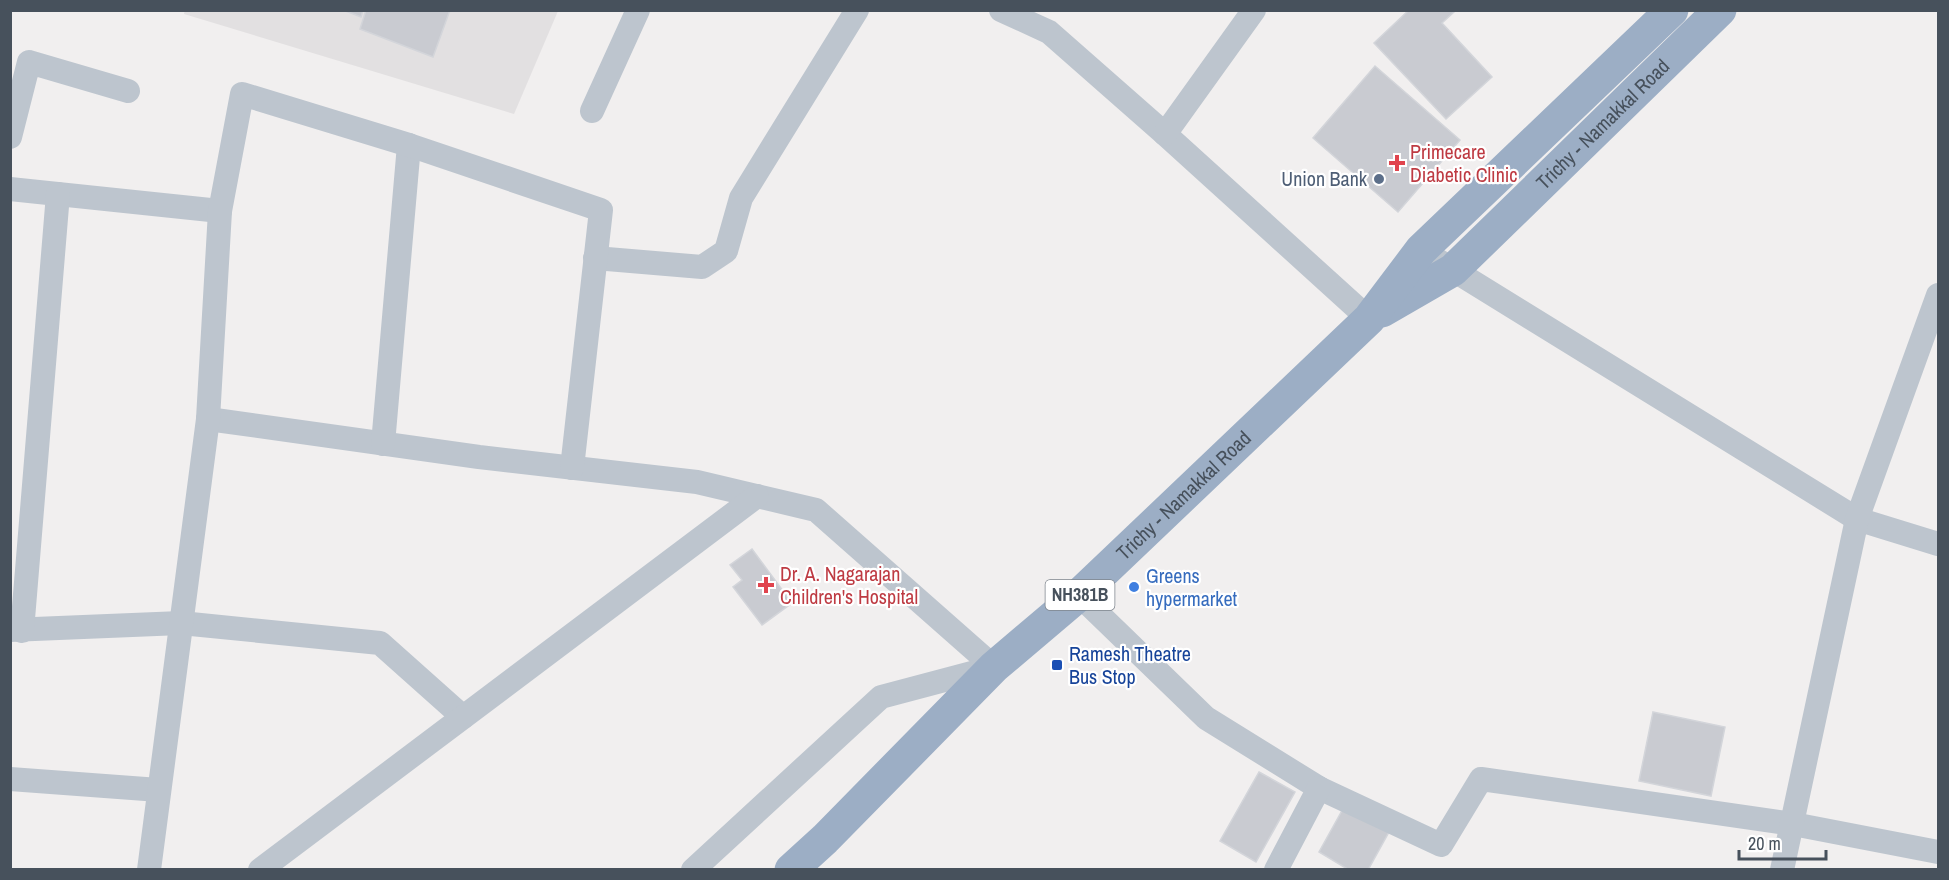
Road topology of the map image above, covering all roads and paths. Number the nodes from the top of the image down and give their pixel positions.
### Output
1 (639, 10) edge
2 (857, 10) edge
3 (1001, 10) edge
4 (1254, 10) edge
5 (1672, 10) edge
6 (1720, 10) edge
7 (128, 91) dead end
8 (592, 111) dead end
9 (1166, 134) junction
10 (10, 137) edge
11 (409, 145) junction
12 (10, 189) edge
13 (58, 194) junction
14 (220, 211) junction
15 (1421, 250) junction
16 (595, 258) junction
17 (1453, 270) junction
18 (1938, 295) edge
19 (1369, 319) junction
20 (208, 419) junction
21 (383, 444) junction
22 (572, 468) junction
23 (757, 496) junction
24 (1857, 519) junction
25 (1938, 544) edge
26 (1079, 595) junction
27 (181, 622) junction
28 (16, 630) edge
29 (994, 667) junction
30 (463, 717) junction
31 (10, 779) edge
32 (1319, 788) junction
33 (159, 790) junction
34 (1793, 824) junction
35 (1938, 852) edge
36 (1938, 861) edge
37 (149, 870) edge
38 (260, 870) edge
39 (693, 870) edge
40 (791, 870) edge
41 (1276, 870) edge
42 (1782, 870) edge
43 (1936, 870) edge

1 - 8 street
2 - 16 street
3 - 9 street
4 - 9 street
5 - 15 highway, Trichy - Namakkal Road / NH381B
6 - 17 highway, Trichy - Namakkal Road / NH381B
7 - 10 street
9 - 19 street
11 - 14 street
11 - 16 street
11 - 21 street
12 - 13 street
13 - 14 street
13 - 28 street
14 - 20 street
15 - 17 street
15 - 19 highway, Trichy - Namakkal Road / NH381B
16 - 22 street
17 - 19 highway, Trichy - Namakkal Road / NH381B
17 - 24 street
18 - 24 street
19 - 26 highway, Trichy - Namakkal Road / NH381B
20 - 21 street
20 - 27 street
21 - 22 street
22 - 23 street
23 - 29 street
23 - 30 street
24 - 25 street
24 - 34 street
26 - 29 highway, Trichy - Namakkal Road / NH381B
26 - 32 street
27 - 28 street
27 - 30 street
27 - 33 street
29 - 39 street
29 - 40 highway, Trichy - Namakkal Road / NH381B
30 - 38 street
31 - 33 street
32 - 34 street
32 - 41 street
33 - 37 street
34 - 35 street
34 - 42 street
36 - 43 street

